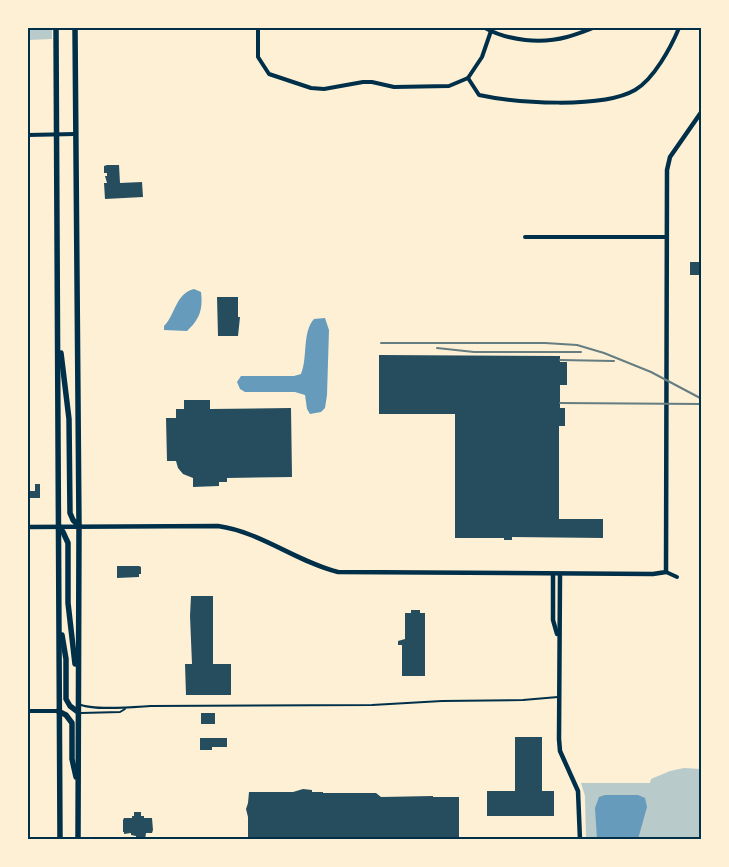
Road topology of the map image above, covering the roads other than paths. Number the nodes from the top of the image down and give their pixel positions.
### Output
1 (56, 28) edge
2 (75, 28) edge
3 (258, 28) edge
4 (485, 28) edge
5 (593, 28) edge
6 (679, 28) edge
7 (492, 29) edge
8 (468, 78) junction
9 (702, 111) edge
10 (56, 134) junction
11 (76, 134) junction
12 (28, 135) edge
13 (525, 237) dead end
14 (667, 237) junction
15 (58, 331) junction
16 (59, 526) junction
17 (79, 526) junction
18 (28, 527) edge
19 (666, 572) junction
20 (553, 574) junction
21 (560, 574) junction
22 (677, 577) dead end
23 (59, 616) junction
24 (559, 643) junction
25 (78, 684) junction
26 (558, 697) junction
27 (78, 703) junction
28 (125, 708) junction
29 (28, 711) edge
30 (58, 711) junction
31 (78, 712) junction
32 (78, 789) junction
33 (60, 840) edge
34 (78, 840) edge
35 (580, 840) edge

1 - 10 main road
2 - 11 main road
3 - 8 street
4 - 7 street
5 - 7 street
6 - 8 street
7 - 8 street
9 - 14 street
10 - 11 street
10 - 12 street
10 - 15 main road
11 - 17 main road
13 - 14 street
14 - 19 street
15 - 16 main road
15 - 17 main road
16 - 17 street
16 - 18 street
16 - 23 main road
16 - 25 main road
17 - 20 street
17 - 25 main road
19 - 21 street
19 - 22 street
20 - 21 street
20 - 24 street
21 - 24 street
23 - 30 main road
23 - 31 main road
24 - 26 street
25 - 27 main road
26 - 28 lane
26 - 35 street
27 - 28 lane
27 - 31 main road
28 - 31 lane
29 - 30 street
30 - 32 main road
30 - 33 main road
31 - 32 main road
32 - 34 main road

